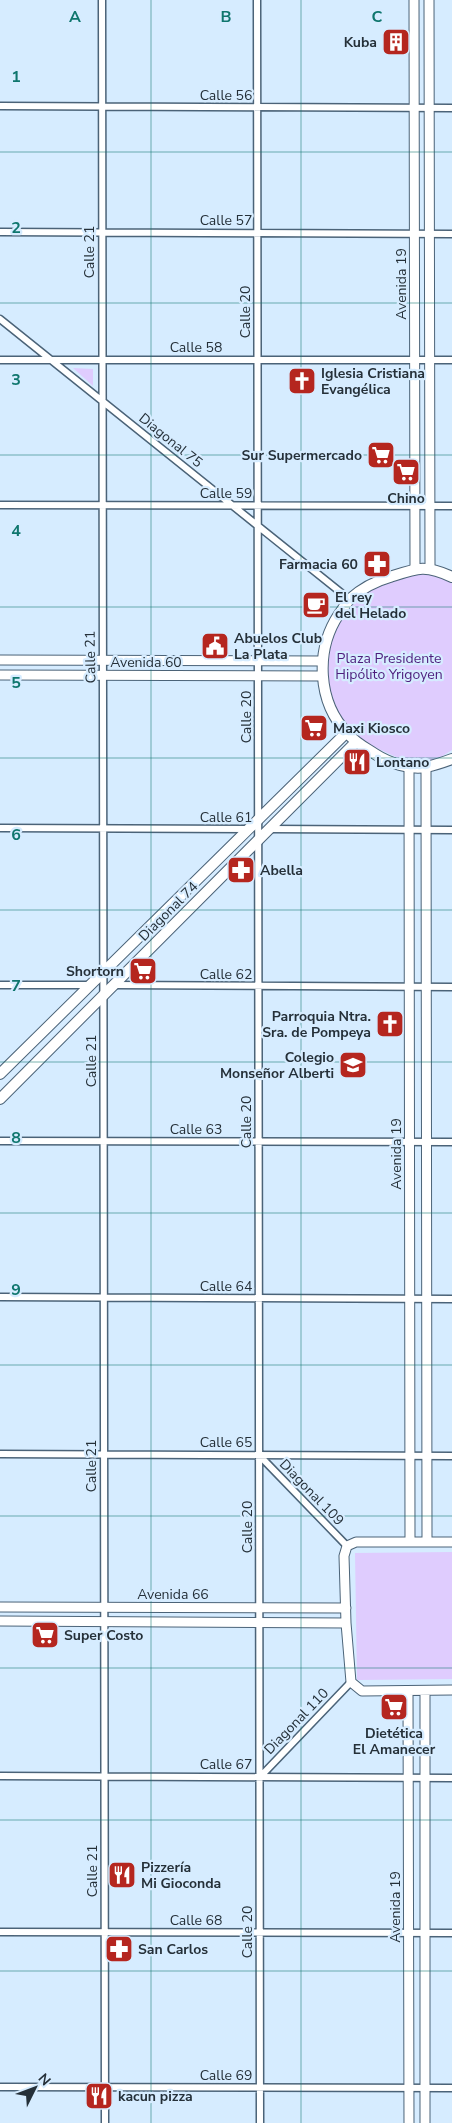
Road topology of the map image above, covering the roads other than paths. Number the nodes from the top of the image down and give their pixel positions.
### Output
1 (102, 0) edge
2 (257, 0) edge
3 (414, 0) edge
4 (429, 0) edge
5 (0, 106) edge
6 (102, 107) junction
7 (257, 107) junction
8 (414, 108) junction
9 (429, 108) junction
10 (452, 108) edge
11 (0, 232) edge
12 (102, 232) junction
13 (258, 233) junction
14 (414, 234) junction
15 (430, 234) junction
16 (452, 234) edge
17 (0, 319) edge
18 (102, 359) junction
19 (0, 360) edge
20 (258, 360) junction
21 (415, 360) junction
22 (430, 360) junction
23 (452, 360) edge
24 (52, 361) junction
25 (102, 401) junction
26 (0, 505) edge
27 (101, 505) junction
28 (233, 506) junction
29 (258, 506) junction
30 (415, 506) junction
31 (430, 506) junction
32 (452, 506) edge
33 (258, 526) junction
34 (430, 568) junction
35 (415, 569) junction
36 (452, 577) edge
37 (349, 599) junction
38 (0, 660) edge
39 (101, 660) junction
40 (258, 661) junction
41 (322, 662) junction
42 (0, 675) edge
43 (103, 676) junction
44 (258, 676) junction
45 (322, 676) junction
46 (346, 733) junction
47 (356, 742) junction
48 (452, 759) edge
49 (409, 767) junction
50 (426, 767) junction
51 (0, 828) edge
52 (103, 829) junction
53 (258, 829) junction
54 (409, 830) junction
55 (426, 830) junction
56 (452, 830) edge
57 (102, 974) junction
58 (0, 985) edge
59 (91, 985) junction
60 (259, 986) junction
61 (409, 987) junction
62 (426, 987) junction
63 (452, 987) edge
64 (106, 989) junction
65 (0, 1074) edge
66 (0, 1099) edge
67 (0, 1141) edge
68 (103, 1141) junction
69 (259, 1141) junction
70 (410, 1142) junction
71 (426, 1142) junction
72 (452, 1142) edge
73 (0, 1297) edge
74 (104, 1298) junction
75 (259, 1298) junction
76 (410, 1299) junction
77 (426, 1299) junction
78 (452, 1299) edge
79 (0, 1454) edge
80 (104, 1454) junction
81 (259, 1455) junction
82 (410, 1456) junction
83 (426, 1456) junction
84 (452, 1456) edge
85 (410, 1541) junction
86 (426, 1541) junction
87 (452, 1542) edge
88 (347, 1546) junction
89 (0, 1607) edge
90 (104, 1607) junction
91 (259, 1608) junction
92 (346, 1608) junction
93 (0, 1622) edge
94 (104, 1622) junction
95 (259, 1622) junction
96 (346, 1623) junction
97 (350, 1682) junction
98 (452, 1690) edge
99 (408, 1692) junction
100 (424, 1692) junction
101 (0, 1776) edge
102 (104, 1776) junction
103 (260, 1777) junction
104 (409, 1777) junction
105 (425, 1778) junction
106 (452, 1778) edge
107 (0, 1932) edge
108 (104, 1932) junction
109 (260, 1933) junction
110 (409, 1933) junction
111 (425, 1933) junction
112 (452, 1933) edge
113 (0, 2087) edge
114 (104, 2087) junction
115 (260, 2088) junction
116 (409, 2088) junction
117 (425, 2088) junction
118 (452, 2088) edge
119 (104, 2123) edge
120 (260, 2123) edge
121 (409, 2123) edge
122 (425, 2123) edge

1 - 6 street, Calle 21
2 - 7 street, Calle 20
3 - 8 main road, Avenida 19
4 - 9 main road, Avenida 19
5 - 6 street, Calle 56
6 - 7 street, Calle 56
6 - 12 street, Calle 21
7 - 8 street, Calle 56
7 - 13 street, Calle 20
8 - 9 street, Calle 56
8 - 14 main road, Avenida 19
9 - 10 street, Calle 56
9 - 15 main road, Avenida 19
11 - 12 street, Calle 57
12 - 13 street, Calle 57
12 - 18 street, Calle 21
13 - 14 street, Calle 57
13 - 20 street, Calle 20
14 - 15 street, Calle 57
14 - 21 main road, Avenida 19
15 - 16 street, Calle 57
15 - 22 main road, Avenida 19
17 - 24 street, Diagonal 75
18 - 20 street, Calle 58
18 - 24 street, Calle 58
18 - 25 street, Calle 21
19 - 24 street, Calle 58
20 - 21 street, Calle 58
20 - 29 street, Calle 20
21 - 22 street, Calle 58
21 - 30 main road, Avenida 19
22 - 23 street, Calle 58
22 - 31 main road, Avenida 19
24 - 25 street, Diagonal 75
25 - 27 street, Calle 21
25 - 28 street, Diagonal 75
26 - 27 street, Calle 59
27 - 28 street, Calle 59
27 - 39 street, Calle 21
28 - 29 street, Calle 59
28 - 33 street, Diagonal 75
29 - 30 street, Calle 59
29 - 33 street, Calle 20
30 - 31 street, Calle 59
30 - 35 main road, Avenida 19
31 - 32 street, Calle 59
31 - 34 main road, Avenida 19
33 - 37 street, Diagonal 75
33 - 40 street, Calle 20
34 - 35 main road
34 - 36 main road
35 - 37 main road
37 - 41 main road
38 - 39 main road, Avenida 60
39 - 40 main road, Avenida 60
39 - 43 street, Calle 21
40 - 41 main road, Avenida 60
40 - 44 street, Calle 20
41 - 45 main road
42 - 43 main road, Avenida 60
43 - 44 main road, Avenida 60
43 - 52 street, Calle 21
44 - 45 main road, Avenida 60
44 - 53 street, Calle 20
45 - 46 main road
46 - 47 main road
46 - 53 main road, Diagonal 74
47 - 49 main road
47 - 53 main road, Diagonal 74
48 - 50 main road
49 - 50 main road
49 - 54 main road, Avenida 19
50 - 55 main road
51 - 52 street, Calle 61
52 - 53 street, Calle 61
52 - 57 street, Calle 21
53 - 54 street, Calle 61
53 - 57 main road, Diagonal 74
53 - 60 street, Calle 20
53 - 64 main road, Diagonal 74
54 - 55 street, Calle 61
54 - 61 main road, Avenida 19
55 - 56 street, Calle 61
55 - 62 main road
57 - 59 main road, Diagonal 74
57 - 64 street, Calle 21
58 - 59 street, Calle 62
59 - 64 street, Calle 62
59 - 65 main road, Diagonal 74
60 - 61 street, Calle 62
60 - 64 street, Calle 62
60 - 69 street, Calle 20
61 - 62 street, Calle 62
61 - 70 main road, Avenida 19
62 - 63 street, Calle 62
62 - 71 main road
64 - 66 main road, Diagonal 74
64 - 68 street, Calle 21
67 - 68 street, Calle 63
68 - 69 street, Calle 63
68 - 74 street, Calle 21
69 - 70 street, Calle 63
69 - 75 street, Calle 20
70 - 71 street, Calle 63
70 - 76 main road, Avenida 19
71 - 72 street, Calle 63
71 - 77 main road
73 - 74 street, Calle 64
74 - 75 street, Calle 64
74 - 80 street, Calle 21
75 - 76 street, Calle 64
75 - 81 street, Calle 20
76 - 77 street, Calle 64
76 - 82 main road, Avenida 19
77 - 78 street, Calle 64
77 - 83 main road
79 - 80 street, Calle 65
80 - 81 street, Calle 65
80 - 90 street, Calle 21
81 - 82 street, Calle 65
81 - 88 street, Diagonal 109
81 - 91 street, Calle 20
82 - 83 street, Calle 65
82 - 85 main road, Avenida 19
83 - 84 street, Calle 65
83 - 86 main road
85 - 86 main road
85 - 88 main road
86 - 87 main road
88 - 92 main road
89 - 90 main road, Avenida 66
90 - 91 main road, Avenida 66
90 - 94 street, Calle 21
91 - 92 main road, Avenida 66
91 - 95 street, Calle 20
92 - 96 main road
93 - 94 main road, Avenida 66
94 - 95 main road, Avenida 66
94 - 102 street, Calle 21
95 - 96 main road, Avenida 66
95 - 103 street, Calle 20
96 - 97 main road
97 - 99 main road
97 - 103 street, Diagonal 110
98 - 100 main road
99 - 100 main road
99 - 104 main road, Avenida 19
100 - 105 main road
101 - 102 street, Calle 67
102 - 103 street, Calle 67
102 - 108 street, Calle 21
103 - 104 street, Calle 67
103 - 109 street, Calle 20
104 - 105 street, Calle 67
104 - 110 main road, Avenida 19
105 - 106 street, Calle 67
105 - 111 main road
107 - 108 street, Calle 68
108 - 109 street, Calle 68
108 - 114 street, Calle 21
109 - 110 street, Calle 68
109 - 115 street, Calle 20
110 - 111 street, Calle 68
110 - 116 main road, Avenida 19
111 - 112 street, Calle 68
111 - 117 main road
113 - 114 street, Calle 69
114 - 115 street, Calle 69
114 - 119 street, Calle 21
115 - 116 street, Calle 69
115 - 120 street, Calle 20
116 - 117 street, Calle 69
116 - 121 main road, Avenida 19
117 - 118 street, Calle 69
117 - 122 main road

